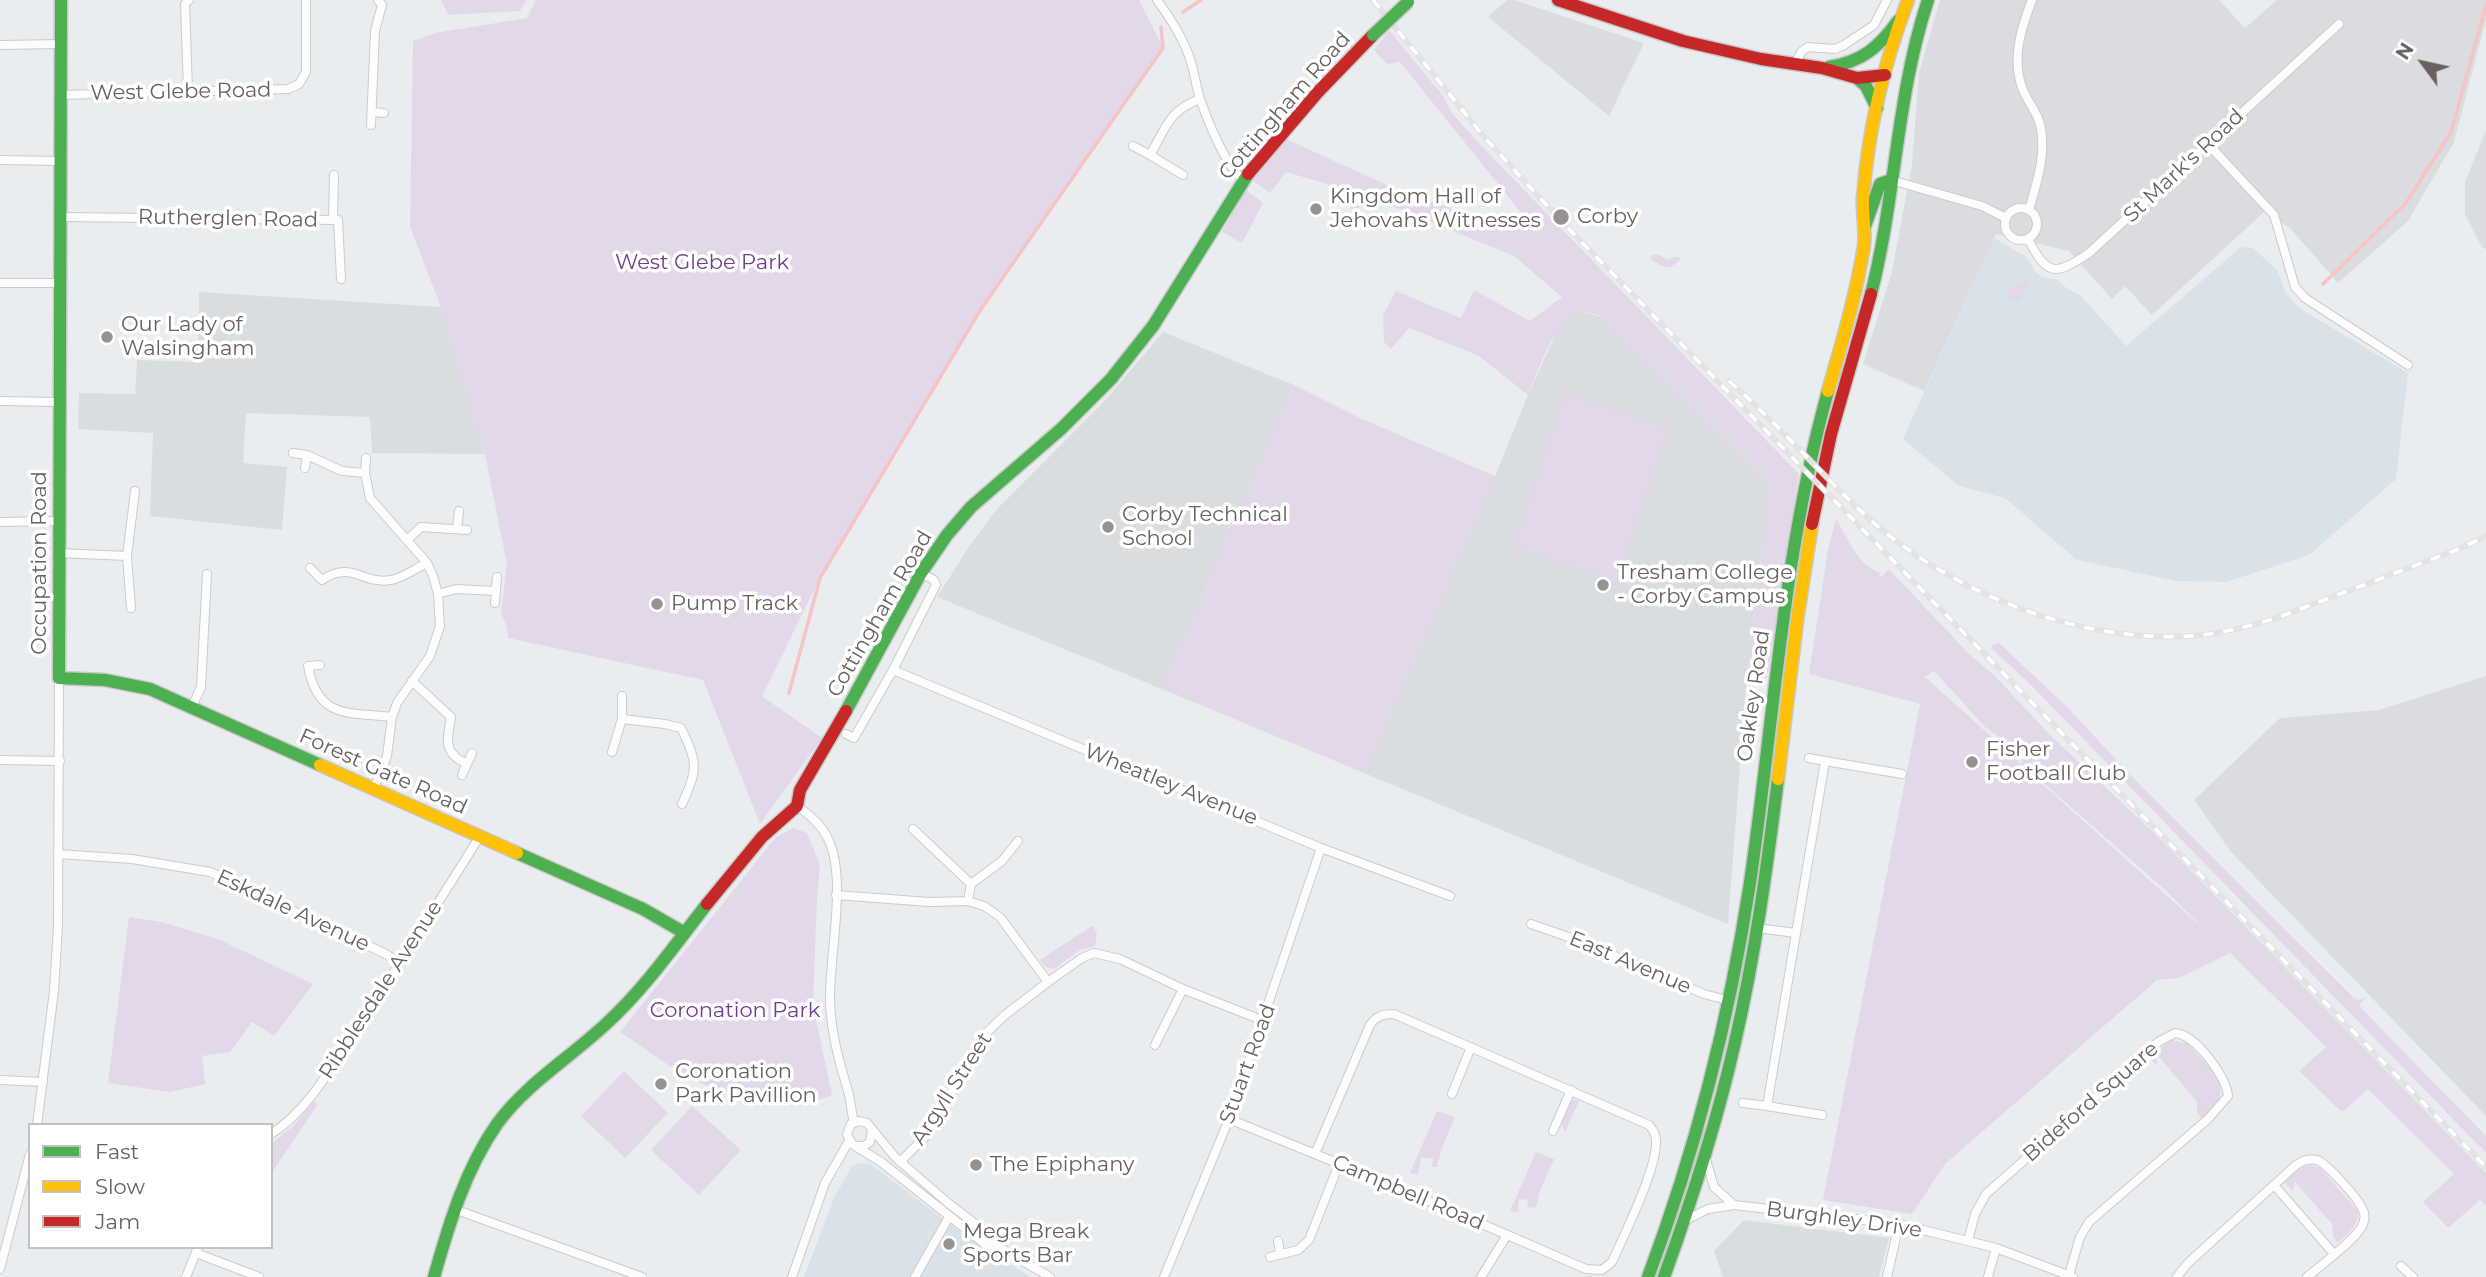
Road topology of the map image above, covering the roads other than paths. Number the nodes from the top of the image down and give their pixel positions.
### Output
1 (61, 0) edge
2 (306, 0) edge
3 (378, 0) edge
4 (1157, 0) edge
5 (1558, 0) edge
6 (1887, 0) edge
7 (1908, 0) edge
8 (1928, 0) edge
9 (2032, 0) edge
10 (184, 1) edge
11 (1409, 1) edge
12 (1903, 14) junction
13 (1921, 18) junction
14 (2339, 24) dead end
15 (61, 44) junction
16 (0, 45) edge
17 (1795, 64) junction
18 (1822, 68) junction
19 (1885, 75) junction
20 (1857, 78) junction
21 (188, 91) junction
22 (60, 95) junction
23 (1200, 99) junction
24 (1877, 108) junction
25 (372, 112) junction
26 (384, 113) dead end
27 (371, 125) dead end
28 (2208, 144) junction
29 (1133, 146) dead end
30 (1150, 155) junction
31 (1867, 159) junction
32 (0, 160) edge
33 (60, 162) junction
34 (334, 175) dead end
35 (1184, 175) dead end
36 (1243, 180) junction
37 (1891, 180) junction
38 (2029, 210) junction
39 (60, 217) junction
40 (2006, 218) junction
41 (333, 220) junction
42 (1865, 226) junction
43 (2028, 239) junction
44 (341, 278) dead end
45 (0, 283) edge
46 (60, 283) junction
47 (2408, 365) dead end
48 (0, 401) edge
49 (60, 402) junction
50 (293, 453) dead end
51 (307, 456) junction
52 (366, 458) dead end
53 (305, 468) dead end
54 (365, 473) junction
55 (135, 491) dead end
56 (459, 511) dead end
57 (58, 521) junction
58 (0, 522) edge
59 (457, 529) junction
60 (467, 530) dead end
61 (407, 540) junction
62 (59, 553) junction
63 (127, 556) junction
64 (427, 563) junction
65 (310, 568) dead end
66 (922, 573) junction
67 (207, 574) dead end
68 (497, 577) dead end
69 (496, 591) junction
70 (438, 594) junction
71 (495, 603) dead end
72 (131, 608) dead end
73 (320, 665) dead end
74 (893, 670) junction
75 (59, 678) junction
76 (412, 681) junction
77 (622, 696) dead end
78 (192, 706) junction
79 (392, 717) junction
80 (622, 719) junction
81 (846, 734) dead end
82 (612, 752) dead end
83 (472, 753) dead end
84 (1809, 758) dead end
85 (0, 760) edge
86 (60, 761) junction
87 (1825, 761) junction
88 (467, 764) junction
89 (1902, 774) dead end
90 (462, 775) dead end
91 (374, 788) junction
92 (682, 804) dead end
93 (797, 806) junction
94 (913, 829) dead end
95 (480, 836) junction
96 (1018, 841) dead end
97 (1321, 848) junction
98 (58, 854) junction
99 (971, 884) junction
100 (836, 895) junction
101 (1450, 896) dead end
102 (968, 901) junction
103 (1531, 924) dead end
104 (1757, 928) junction
105 (683, 932) junction
106 (1796, 933) junction
107 (400, 963) junction
108 (1048, 982) junction
109 (1183, 989) junction
110 (1730, 1000) junction
111 (1264, 1021) junction
112 (1156, 1045) dead end
113 (1471, 1047) junction
114 (0, 1080) edge
115 (43, 1082) junction
116 (1571, 1090) junction
117 (1452, 1094) dead end
118 (1743, 1103) dead end
119 (1767, 1106) junction
120 (1822, 1115) dead end
121 (1229, 1119) junction
122 (854, 1122) junction
123 (37, 1123) edge
124 (872, 1130) junction
125 (1553, 1131) dead end
126 (273, 1132) edge
127 (853, 1144) junction
128 (1315, 1154) junction
129 (1705, 1158) junction
130 (28, 1160) edge
131 (900, 1162) junction
132 (1339, 1164) junction
133 (2274, 1185) junction
134 (1734, 1205) junction
135 (454, 1209) junction
136 (949, 1217) junction
137 (1685, 1221) junction
138 (1899, 1224) junction
139 (5, 1233) edge
140 (1507, 1235) junction
141 (1278, 1241) dead end
142 (1968, 1241) junction
143 (1996, 1248) junction
144 (1002, 1249) junction
145 (197, 1250) edge
146 (1280, 1253) junction
147 (2334, 1254) junction
148 (1270, 1257) dead end
149 (2401, 1266) dead end
150 (0, 1269) edge
151 (2316, 1269) junction
152 (1484, 1276) edge
153 (2071, 1276) edge
154 (186, 1277) edge
155 (258, 1277) edge
156 (434, 1277) edge
157 (642, 1277) edge
158 (792, 1277) edge
159 (915, 1277) edge
160 (1050, 1277) edge
161 (1164, 1277) edge
162 (1648, 1277) edge
163 (1664, 1277) edge
164 (1887, 1277) edge
165 (1988, 1277) edge
166 (2177, 1277) edge
167 (2307, 1277) edge
168 (2325, 1277) edge
169 (2413, 1277) edge

1 - 15 main road, Occupation Road
2 - 21 street, West Glebe Road
3 - 25 street
4 - 23 street
5 - 17 main road
6 - 17 street
7 - 12 main road
8 - 13 main road
9 - 38 street
10 - 21 street
11 - 36 main road, Cottingham Road, bridge
12 - 18 main road
12 - 19 main road, Oakley Road
13 - 19 main road
13 - 37 main road, Oakley Road
14 - 28 street, St Mark's Road
15 - 16 street
15 - 22 main road, Occupation Road
17 - 18 main road
18 - 20 main road
19 - 20 main road
19 - 24 main road, Oakley Road
20 - 24 main road
21 - 22 street, West Glebe Road
22 - 33 main road, Occupation Road
23 - 30 street
23 - 36 street
24 - 31 main road, Oakley Road
25 - 26 street
25 - 27 street
28 - 43 street, St Mark's Road
28 - 47 street
29 - 30 street
30 - 35 street
31 - 37 main road
31 - 42 main road, Oakley Road
32 - 33 street
33 - 39 main road, Occupation Road
34 - 41 street
36 - 66 main road, Cottingham Road
37 - 40 street
37 - 42 main road
37 - 104 main road, Oakley Road
38 - 40 street
38 - 43 street
39 - 41 street, Rutherglen Road
39 - 46 main road, Occupation Road
40 - 43 street
41 - 44 street, Rutherglen Road
42 - 110 main road, Oakley Road
45 - 46 street
46 - 49 main road, Occupation Road
48 - 49 street
49 - 57 main road, Occupation Road
50 - 51 street
51 - 53 street
51 - 54 street
52 - 54 street
54 - 61 street
55 - 63 street
56 - 59 street
57 - 58 street
57 - 62 main road, Occupation Road
59 - 60 street
59 - 61 street
61 - 64 street
62 - 63 street
62 - 75 main road, Occupation Road
63 - 72 street
64 - 65 street
64 - 70 street
66 - 74 street
66 - 93 main road, Cottingham Road
67 - 78 street
68 - 69 street
69 - 70 street
69 - 71 street
70 - 76 street
73 - 79 street
74 - 81 street
74 - 97 street, Wheatley Avenue
75 - 78 main road, Forest Gate Road
75 - 86 street, Occupation Road
76 - 79 street
76 - 88 street
77 - 80 street
78 - 91 main road, Forest Gate Road
79 - 91 street
80 - 82 street
80 - 92 street
83 - 88 street
84 - 87 street
85 - 86 street
86 - 98 street, Occupation Road
87 - 89 street
87 - 106 street
88 - 90 street
91 - 95 main road, Forest Gate Road
93 - 100 street
93 - 105 main road, Cottingham Road
94 - 99 street
95 - 105 main road, Forest Gate Road
95 - 107 street, Ribblesdale Avenue
96 - 99 street
97 - 101 street, Wheatley Avenue
97 - 111 street, Stuart Road
98 - 107 street, Eskdale Avenue
98 - 115 street, Occupation Road
99 - 102 street
100 - 102 street
100 - 122 street
102 - 108 street
103 - 110 street, East Avenue
104 - 106 street
104 - 129 main road, Oakley Road
105 - 135 main road, Cottingham Road
106 - 119 street
107 - 126 street, Ribblesdale Avenue
108 - 109 street, Argyll Street
108 - 131 street, Argyll Street
109 - 111 street, Argyll Street
109 - 112 street
110 - 162 main road, Oakley Road
111 - 121 street, Stuart Road
113 - 116 street
113 - 117 street
113 - 128 street
114 - 115 street
115 - 123 street, Occupation Road
116 - 125 street
116 - 140 street, Campbell Road
118 - 119 street
119 - 120 street
121 - 128 street, Campbell Road
121 - 161 street, Stuart Road
122 - 124 street
122 - 127 street
124 - 127 street
124 - 131 street
127 - 136 street
127 - 158 street
128 - 132 street, Campbell Road
129 - 134 street
129 - 137 main road, Oakley Road
130 - 139 street
131 - 144 street
132 - 140 street, Campbell Road
132 - 146 street
133 - 147 street
133 - 147 street
133 - 166 street
134 - 137 street, Burghley Drive
134 - 138 street, Burghley Drive
135 - 156 main road, Cottingham Road
135 - 157 street
136 - 144 street
136 - 159 street
137 - 163 main road, Oakley Road
138 - 142 street, Burghley Drive
138 - 164 street
139 - 150 street
140 - 152 street
141 - 146 street
142 - 143 street, Burghley Drive
142 - 153 street, Bideford Square
143 - 153 street, Burghley Drive
143 - 165 street
144 - 160 street
145 - 154 street
145 - 155 street
146 - 148 street
147 - 151 street
149 - 169 street
151 - 167 street
151 - 168 street

